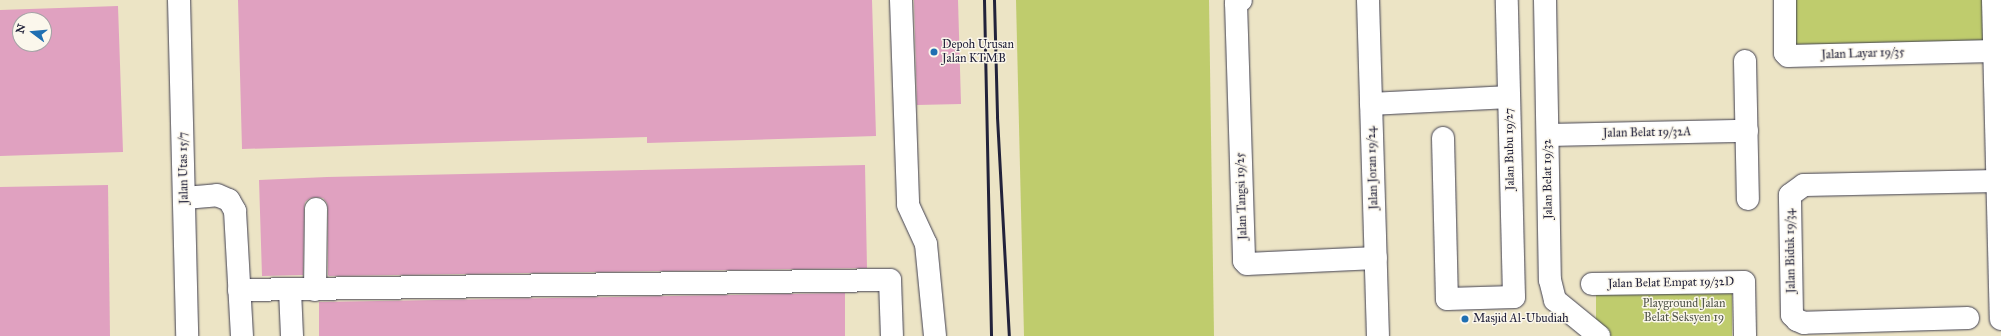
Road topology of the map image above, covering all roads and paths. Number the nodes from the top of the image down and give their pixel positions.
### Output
1 (179, 0) edge
2 (902, 0) edge
3 (1241, 0) edge
4 (1368, 0) edge
5 (1506, 0) edge
6 (1545, 0) edge
7 (1785, 0) edge
8 (1993, 0) edge
9 (1994, 51) junction
10 (1745, 61) dead end
11 (1509, 98) junction
12 (1371, 104) junction
13 (1999, 118) edge
14 (1747, 131) junction
15 (1548, 135) junction
16 (1443, 138) dead end
17 (1998, 181) junction
18 (185, 198) junction
19 (1748, 199) dead end
20 (316, 209) dead end
21 (1376, 258) junction
22 (1592, 284) dead end
23 (239, 290) junction
24 (290, 290) junction
25 (315, 290) junction
26 (1968, 318) dead end
27 (2001, 319) edge
28 (187, 336) edge
29 (242, 336) edge
30 (292, 336) edge
31 (892, 336) edge
32 (935, 336) edge
33 (1378, 336) edge
34 (1599, 336) edge
35 (1745, 336) edge

1 - 18 street, Jalan Utas 15/7
2 - 32 street
3 - 21 street, Jalan Tangsi 19/25
4 - 12 street, Jalan Joran 19/24
5 - 11 street, Jalan Bubu 19/27
6 - 15 street, Jalan Belat 19/32
7 - 9 street, Jalan Layar 19/35
8 - 9 street
9 - 13 street
10 - 14 street
11 - 12 street
11 - 16 street, Jalan Bubu 19/27
12 - 21 street, Jalan Joran 19/24
13 - 17 street
14 - 15 street, Jalan Belat 19/32A
14 - 19 street
15 - 34 street, Jalan Belat 19/32
17 - 26 street, Jalan Biduk 19/34
17 - 27 street
18 - 23 street
18 - 28 street, Jalan Utas 15/7
20 - 25 street
21 - 33 street, Jalan Joran 19/24
22 - 35 street, Jalan Belat Empat 19/32D
23 - 24 street
23 - 29 street
24 - 25 street
24 - 30 street
25 - 31 street

